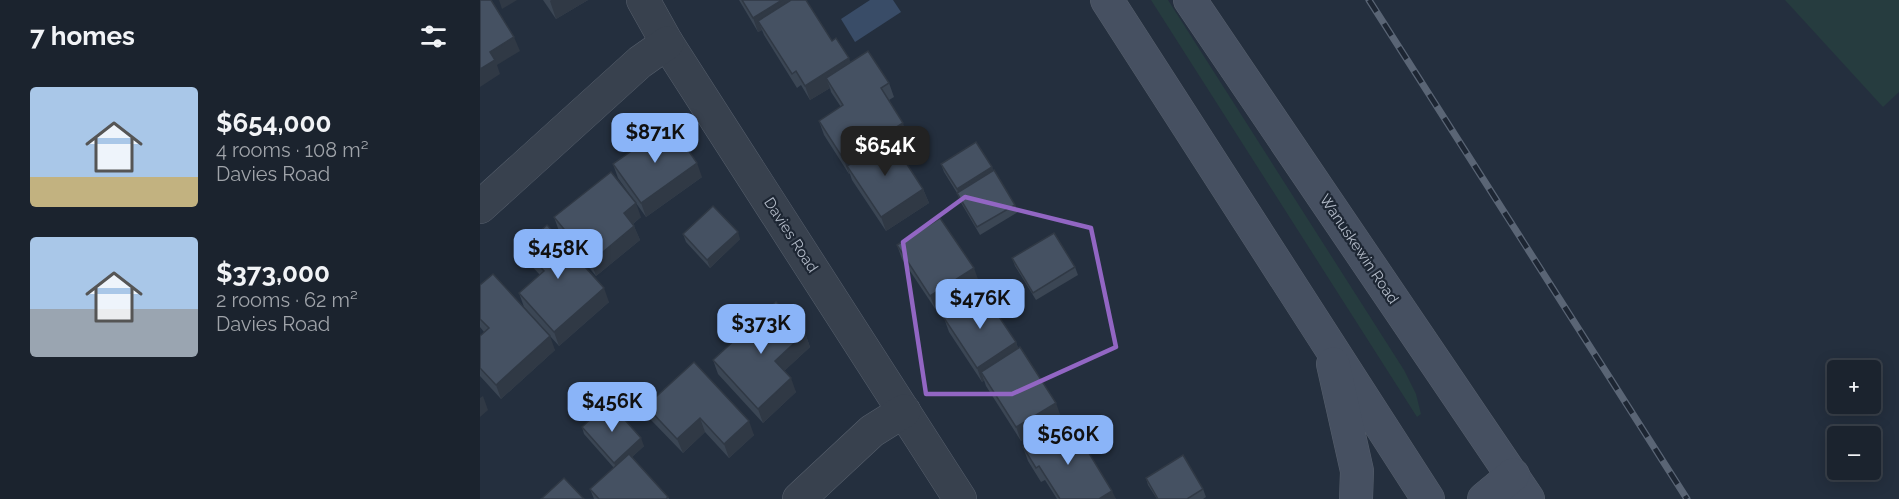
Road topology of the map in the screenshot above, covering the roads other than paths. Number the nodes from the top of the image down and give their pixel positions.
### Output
1 (643, 0) edge
2 (1107, 0) edge
3 (1190, 0) edge
4 (667, 43) junction
5 (480, 207) edge
6 (1329, 345) junction
7 (903, 411) junction
8 (1520, 487) edge
9 (799, 499) edge
10 (960, 499) edge
11 (1356, 499) edge
12 (1428, 499) edge
13 (1484, 499) edge

1 - 4 street, Davies Road
2 - 6 main road
3 - 8 main road, Wanuskewin Road
4 - 5 street
4 - 7 street, Davies Road
6 - 11 main road
6 - 12 main road
7 - 9 street
7 - 10 street, Davies Road
8 - 13 main road

